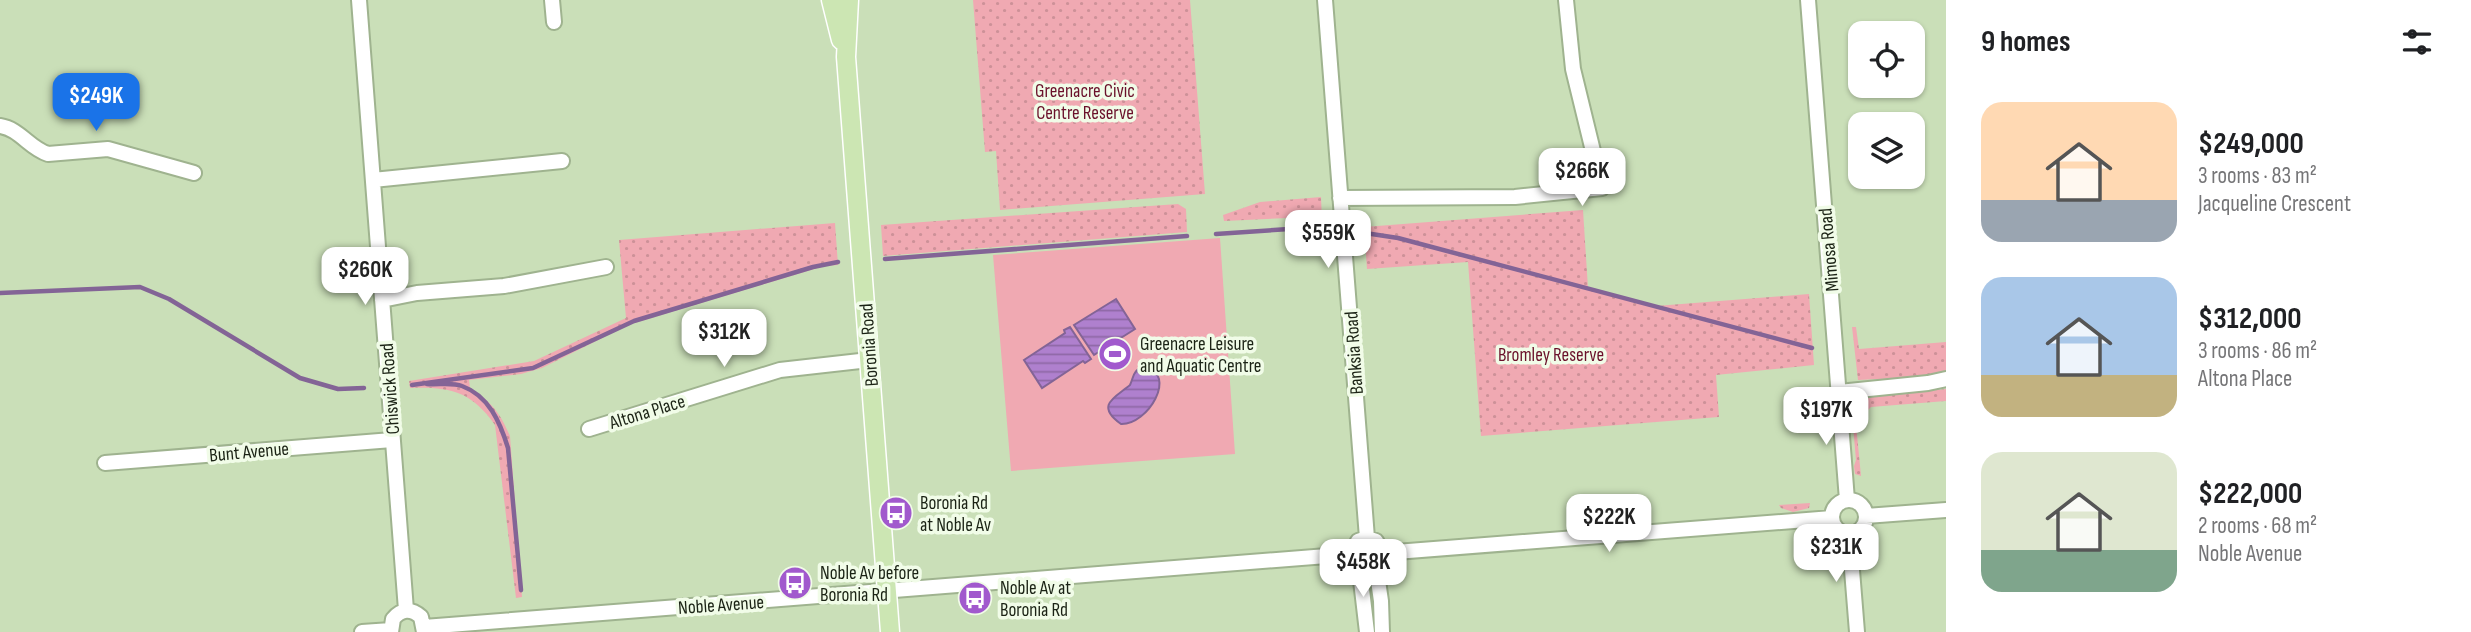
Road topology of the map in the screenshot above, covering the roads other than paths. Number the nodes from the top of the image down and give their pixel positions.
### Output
1 (359, 0) edge
2 (552, 0) edge
3 (831, 0) edge
4 (849, 0) edge
5 (1325, 0) edge
6 (1566, 0) edge
7 (1808, 0) edge
8 (554, 22) dead end
9 (846, 57) junction
10 (0, 126) edge
11 (562, 161) dead end
12 (194, 173) dead end
13 (373, 180) junction
14 (1340, 198) junction
15 (606, 267) dead end
16 (382, 300) junction
17 (869, 360) junction
18 (1946, 379) edge
19 (1839, 392) junction
20 (589, 429) dead end
21 (392, 440) junction
22 (105, 463) dead end
23 (1847, 500) junction
24 (1946, 510) edge
25 (1866, 516) junction
26 (1832, 518) junction
27 (1849, 533) junction
28 (1367, 538) junction
29 (1383, 553) junction
30 (1355, 560) junction
31 (1376, 567) junction
32 (886, 591) junction
33 (406, 610) junction
34 (424, 629) edge
35 (391, 631) edge
36 (362, 632) edge
37 (890, 632) edge
38 (1367, 632) edge
39 (1382, 632) edge
40 (1857, 632) edge

1 - 13 street, Chiswick Road
2 - 8 street
3 - 9 main road, Boronia Road
4 - 9 main road, Boronia Road
5 - 14 street, Banksia Road
6 - 14 street
7 - 19 street, Mimosa Road
9 - 17 main road, Boronia Road
10 - 12 street
11 - 13 street
13 - 16 street, Chiswick Road
14 - 28 street, Banksia Road
15 - 16 street
16 - 21 street, Chiswick Road
17 - 20 street, Altona Place
17 - 32 main road, Boronia Road
18 - 19 street
19 - 23 street, Mimosa Road
21 - 22 street, Bunt Avenue
21 - 33 street, Chiswick Road
23 - 25 street
23 - 26 street
24 - 25 street
25 - 27 street
26 - 27 street
26 - 29 street
27 - 40 street
28 - 29 street
28 - 30 street
29 - 31 street
30 - 31 street
30 - 32 street, Noble Avenue
30 - 38 street
31 - 39 street
32 - 34 street, Noble Avenue
32 - 37 main road, Boronia Road
33 - 34 street
33 - 35 street
35 - 36 street

